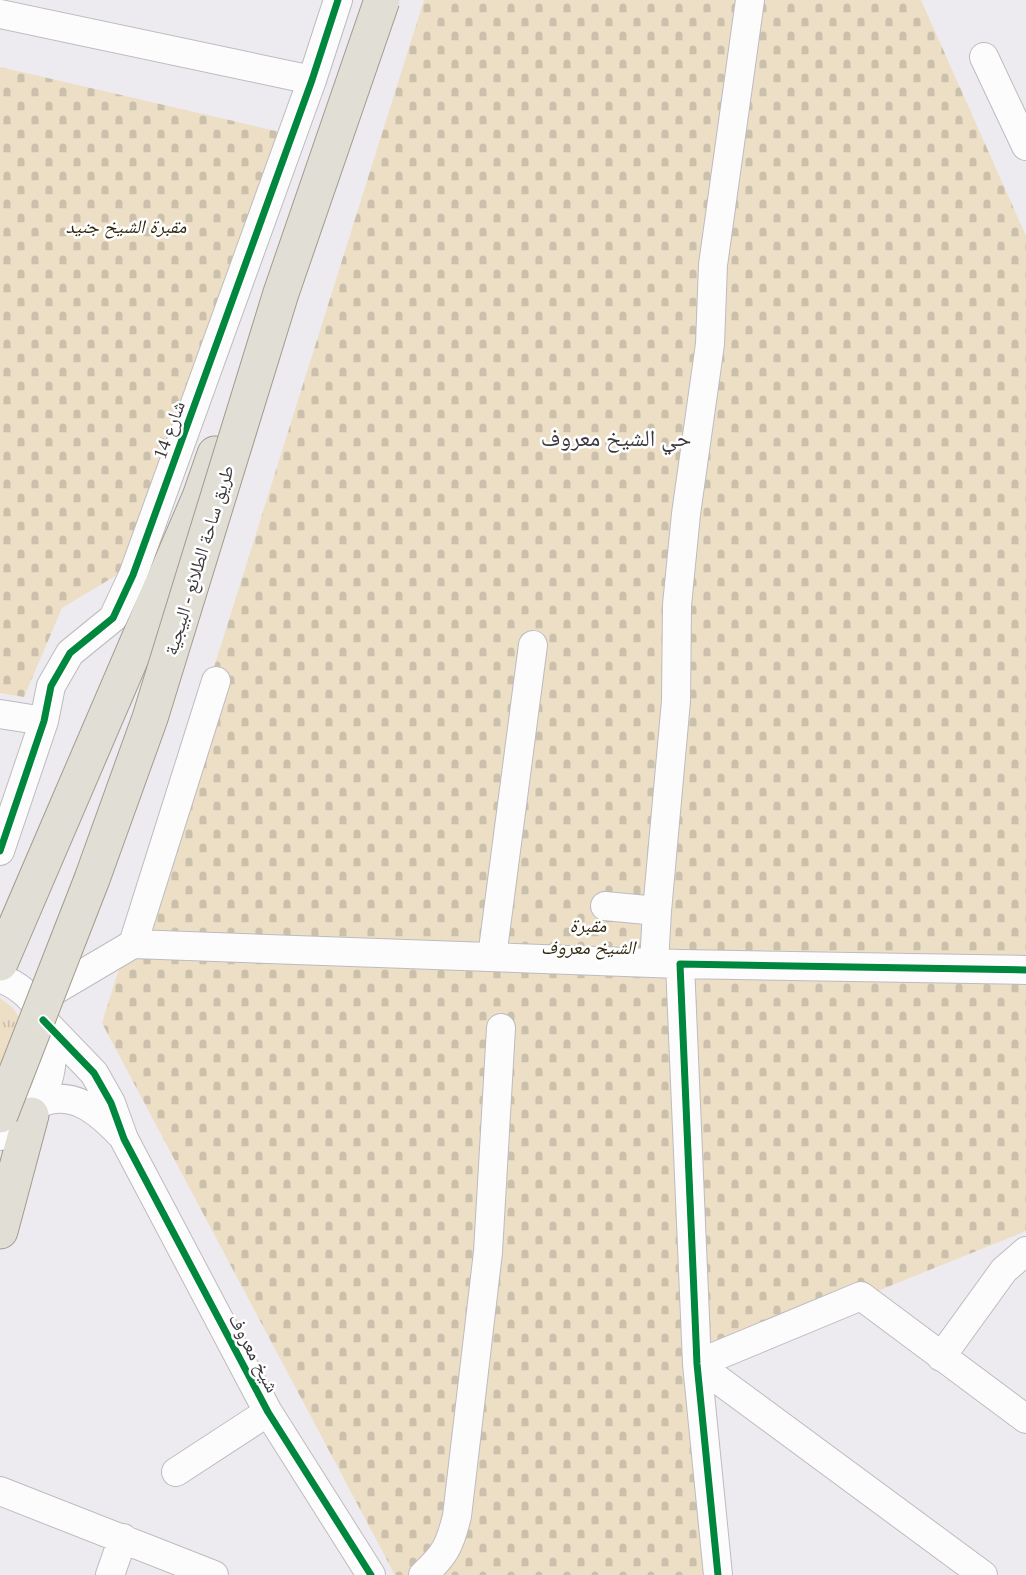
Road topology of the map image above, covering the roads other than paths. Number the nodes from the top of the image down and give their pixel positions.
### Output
1 (338, 0) edge
2 (381, 0) edge
3 (750, 0) edge
4 (0, 14) edge
5 (984, 57) dead end
6 (312, 80) junction
7 (1026, 146) edge
8 (533, 645) dead end
9 (216, 681) dead end
10 (0, 714) edge
11 (44, 721) junction
12 (0, 851) edge
13 (605, 906) dead end
14 (656, 911) junction
15 (133, 944) junction
16 (492, 957) junction
17 (0, 963) edge
18 (667, 964) junction
19 (1026, 970) edge
20 (0, 978) edge
21 (38, 1011) junction
22 (502, 1028) dead end
23 (23, 1111) edge
24 (0, 1136) edge
25 (124, 1139) junction
26 (0, 1231) edge
27 (1026, 1251) edge
28 (941, 1357) junction
29 (697, 1364) junction
30 (268, 1412) junction
31 (1026, 1419) edge
32 (176, 1472) dead end
33 (0, 1491) edge
34 (123, 1538) junction
35 (110, 1575) edge
36 (214, 1575) edge
37 (371, 1575) edge
38 (423, 1575) edge
39 (718, 1575) edge
40 (983, 1575) edge

1 - 6 street, شارع 14
2 - 17 main road, طريق ساحة الطلائع - البيجية, bridge
2 - 23 main road, طريق ساحة الطلائع - البيجية, bridge
3 - 14 street
4 - 6 street
5 - 7 street
6 - 11 street, شارع 14
8 - 16 street
9 - 15 street
10 - 11 street
11 - 12 street, شارع 14
13 - 14 street
14 - 18 street
15 - 16 street
15 - 21 street
16 - 18 street
18 - 19 street
18 - 29 street
20 - 21 street
21 - 23 street
21 - 25 street
22 - 38 street
23 - 24 street
23 - 25 street
23 - 26 main road, طريق ساحة الطلائع - البيجية
25 - 30 street, شیخ معروف
27 - 28 street
28 - 29 street
28 - 31 street
29 - 39 street
29 - 40 street
30 - 32 street
30 - 37 street, شیخ معروف
33 - 34 street
34 - 35 street
34 - 36 street

